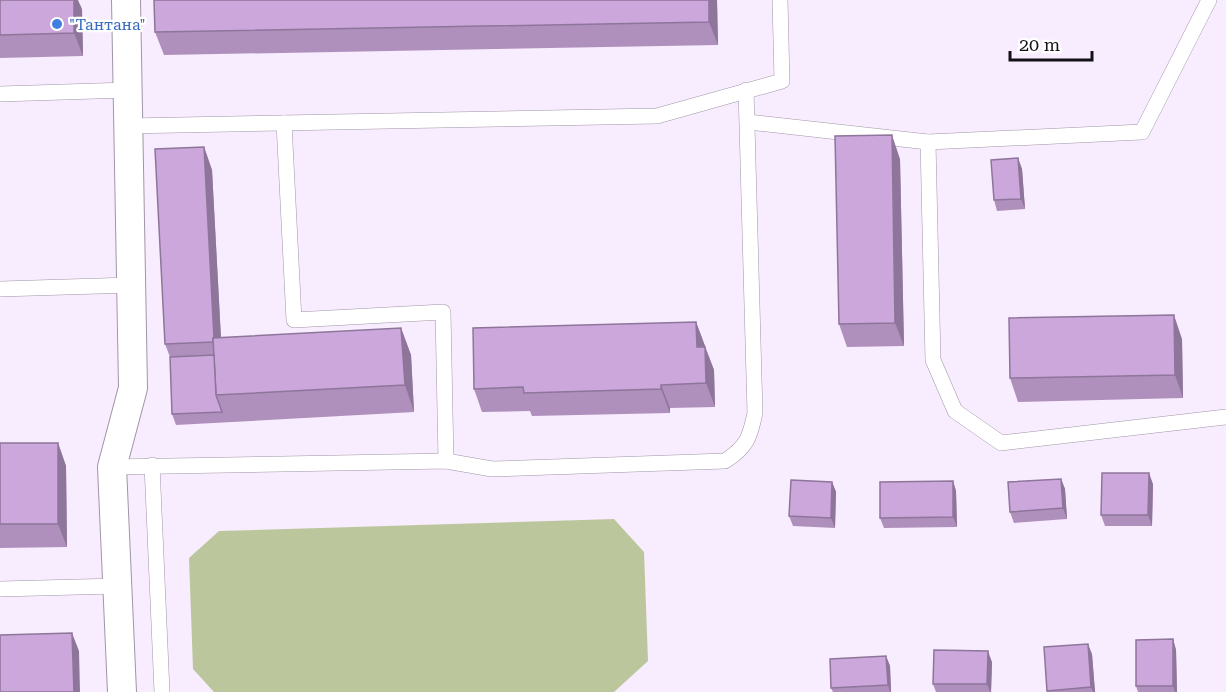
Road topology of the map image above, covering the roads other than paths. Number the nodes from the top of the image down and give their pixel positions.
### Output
1 (126, 0) edge
2 (780, 0) edge
3 (1209, 0) edge
4 (128, 90) junction
5 (746, 90) junction
6 (0, 94) edge
7 (748, 122) junction
8 (284, 123) junction
9 (128, 126) junction
10 (928, 142) junction
11 (132, 285) junction
12 (0, 289) edge
13 (1226, 417) edge
14 (446, 461) junction
15 (152, 465) junction
16 (112, 467) junction
17 (117, 585) junction
18 (0, 588) edge
19 (122, 692) edge
20 (162, 692) edge

1 - 4 street
2 - 5 lane
3 - 10 lane
4 - 6 lane
4 - 9 street
5 - 7 lane
5 - 8 lane
7 - 10 lane
7 - 14 lane
8 - 9 lane
8 - 14 lane
9 - 11 street
10 - 13 lane
11 - 12 lane
11 - 16 street
14 - 15 lane
15 - 16 lane
15 - 20 lane
16 - 17 street
17 - 18 lane
17 - 19 street

